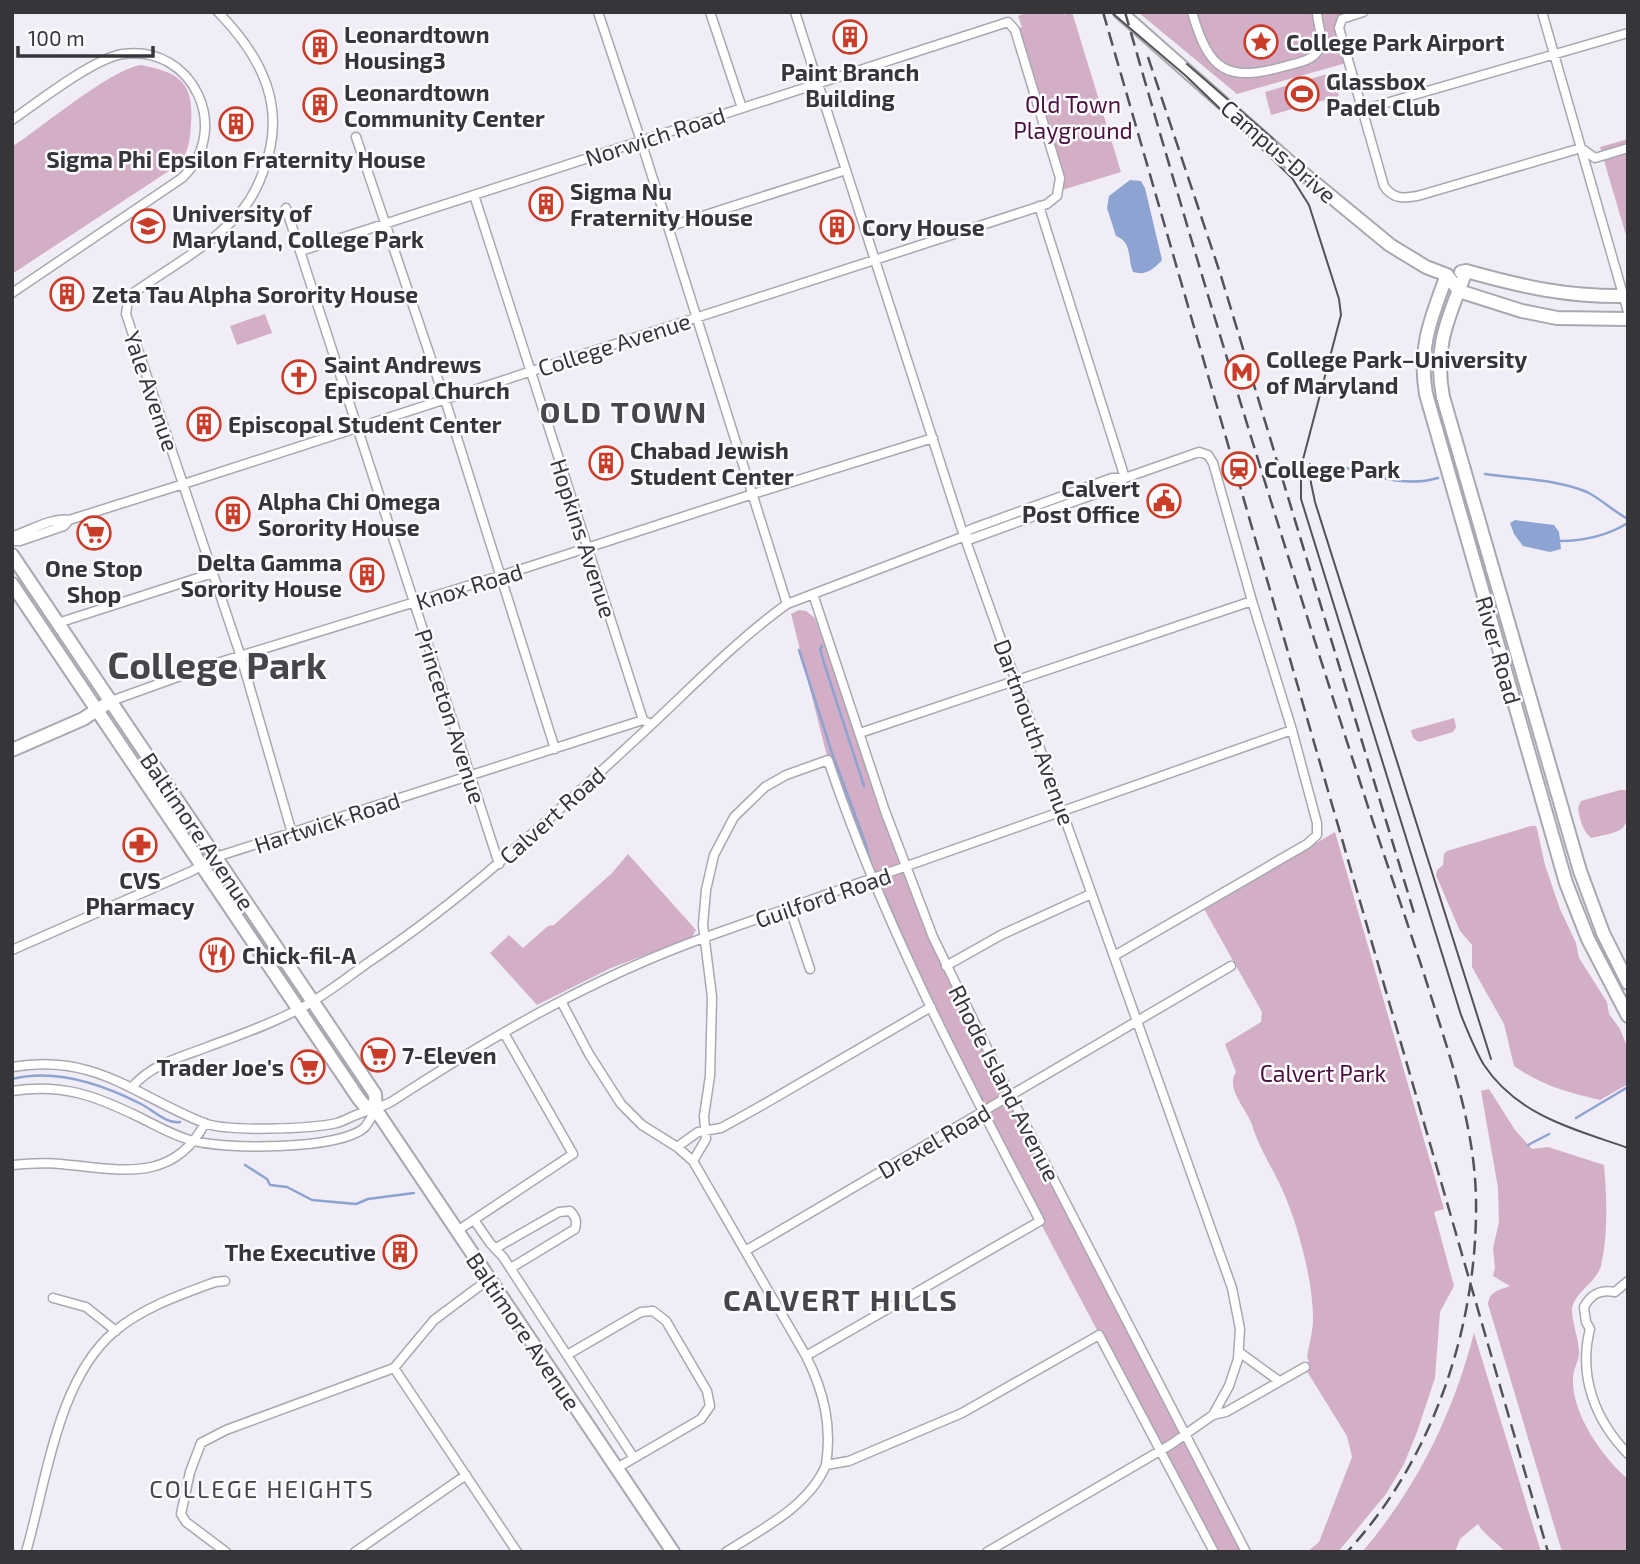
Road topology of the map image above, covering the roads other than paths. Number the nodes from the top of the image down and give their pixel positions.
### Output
1 (218, 12) edge
2 (598, 12) edge
3 (710, 12) edge
4 (795, 12) edge
5 (1120, 12) edge
6 (1192, 12) edge
7 (1317, 12) edge
8 (1363, 12) edge
9 (1542, 12) edge
10 (1628, 33) edge
11 (1554, 54) junction
12 (818, 83) junction
13 (742, 108) junction
14 (1362, 110) junction
15 (12, 120) edge
16 (356, 137) dead end
17 (641, 141) junction
18 (1581, 148) junction
19 (1628, 148) edge
20 (846, 170) junction
21 (474, 195) junction
22 (1039, 206) junction
23 (286, 208) dead end
24 (386, 223) junction
25 (668, 227) junction
26 (302, 251) junction
27 (876, 260) junction
28 (1466, 271) junction
29 (1447, 275) junction
30 (1459, 291) junction
31 (12, 293) edge
32 (1625, 296) edge
33 (1628, 312) edge
34 (696, 317) junction
35 (1628, 318) edge
36 (531, 372) junction
37 (444, 399) junction
38 (358, 427) junction
39 (933, 438) junction
40 (1125, 478) junction
41 (184, 484) junction
42 (752, 494) junction
43 (965, 536) junction
44 (13, 541) edge
45 (588, 548) junction
46 (12, 555) edge
47 (213, 573) junction
48 (500, 575) junction
49 (14, 589) edge
50 (813, 594) junction
51 (1252, 601) junction
52 (414, 603) junction
53 (787, 604) junction
54 (58, 623) junction
55 (241, 657) junction
56 (1016, 680) junction
57 (111, 701) junction
58 (97, 709) junction
59 (648, 722) junction
60 (1292, 730) junction
61 (860, 733) junction
62 (555, 749) junction
63 (12, 750) edge
64 (471, 775) junction
65 (1064, 811) junction
66 (292, 833) junction
67 (216, 857) junction
68 (499, 864) junction
69 (202, 866) junction
70 (905, 868) junction
71 (872, 880) junction
72 (1091, 894) junction
73 (790, 909) junction
74 (706, 937) junction
75 (12, 950) edge
76 (1114, 956) junction
77 (946, 966) junction
78 (1231, 966) dead end
79 (810, 969) dead end
80 (1628, 983) edge
81 (312, 1001) junction
82 (561, 1001) junction
83 (931, 1007) junction
84 (298, 1010) junction
85 (1628, 1016) edge
86 (1136, 1021) junction
87 (504, 1033) junction
88 (12, 1067) edge
89 (132, 1087) junction
90 (12, 1091) edge
91 (1010, 1096) junction
92 (376, 1110) junction
93 (982, 1112) junction
94 (205, 1123) junction
95 (706, 1130) junction
96 (193, 1141) junction
97 (677, 1147) junction
98 (693, 1161) junction
99 (12, 1165) edge
100 (474, 1220) junction
101 (457, 1231) junction
102 (496, 1248) junction
103 (745, 1251) junction
104 (511, 1268) junction
105 (489, 1279) junction
106 (225, 1281) dead end
107 (1628, 1282) edge
108 (53, 1298) dead end
109 (116, 1331) junction
110 (1239, 1352) junction
111 (567, 1355) junction
112 (806, 1356) junction
113 (1304, 1367) dead end
114 (394, 1368) junction
115 (1279, 1381) junction
116 (1213, 1415) junction
117 (1185, 1435) junction
118 (1160, 1451) junction
119 (1628, 1454) edge
120 (634, 1458) junction
121 (826, 1465) junction
122 (617, 1468) junction
123 (466, 1475) junction
124 (26, 1552) edge
125 (226, 1552) edge
126 (355, 1552) edge
127 (517, 1552) edge
128 (673, 1552) edge
129 (726, 1552) edge
130 (987, 1552) edge
131 (1214, 1552) edge
132 (1246, 1552) edge

1 - 41 street, Yale Avenue
2 - 17 street
3 - 13 street
4 - 12 street, Dartmouth Avenue
5 - 29 main road, Campus Drive
6 - 7 street
8 - 14 street
9 - 11 street
10 - 11 street
11 - 14 street
11 - 18 street
12 - 13 street, Norwich Road
12 - 20 street, Dartmouth Avenue
12 - 22 street, Norwich Road
13 - 17 street, Norwich Road
14 - 18 street
15 - 31 street
16 - 24 street
17 - 21 street, Norwich Road
17 - 25 street
18 - 19 street
18 - 32 street
20 - 25 street
20 - 27 street, Dartmouth Avenue
21 - 24 street, Norwich Road
21 - 36 street, Hopkins Avenue
22 - 27 street, College Avenue
22 - 40 street
23 - 26 street, Princeton Avenue
24 - 26 street, Norwich Road
24 - 37 street
25 - 34 street
26 - 38 street, Princeton Avenue
27 - 34 street, College Avenue
27 - 39 street, Dartmouth Avenue
28 - 29 main road
28 - 30 main road, River Road
28 - 32 main road
29 - 30 main road, Campus Drive
29 - 85 main road, River Road
30 - 35 main road
30 - 80 main road, River Road
32 - 33 street
34 - 36 street, College Avenue
34 - 42 street
36 - 37 street, College Avenue
36 - 45 street, Hopkins Avenue
37 - 38 street, College Avenue
37 - 48 street
38 - 41 street, College Avenue
38 - 52 street, Princeton Avenue
39 - 42 street, Knox Road
39 - 43 street, Dartmouth Avenue
40 - 43 street, Calvert Road
40 - 51 street, Calvert Road
41 - 44 street, College Avenue
41 - 47 street, Yale Avenue
42 - 45 street, Knox Road
42 - 53 street
43 - 50 street, Calvert Road
43 - 56 street, Dartmouth Avenue
45 - 48 street, Knox Road
45 - 59 street, Hopkins Avenue
46 - 54 main road, Baltimore Avenue
47 - 54 street
47 - 55 street, Yale Avenue
48 - 52 street, Knox Road
48 - 62 street
49 - 58 main road, Baltimore Avenue
50 - 53 street, Calvert Road
50 - 61 street, Rhode Island Avenue
51 - 56 street
51 - 60 street
52 - 55 street, Knox Road
52 - 64 street, Princeton Avenue
53 - 59 street, Calvert Road
54 - 57 main road, Baltimore Avenue
55 - 57 street, Knox Road
55 - 66 street, Yale Avenue
56 - 61 street
56 - 65 street, Dartmouth Avenue
57 - 58 main road, Knox Road
57 - 67 main road, Baltimore Avenue
58 - 63 main road, Knox Road
58 - 69 main road, Baltimore Avenue
59 - 62 street, Hartwick Road
59 - 68 street, Calvert Road
60 - 65 street, Guilford Road
60 - 76 street
61 - 70 street, Rhode Island Avenue
62 - 64 street, Hartwick Road
64 - 66 street, Hartwick Road
64 - 68 street, Princeton Avenue
65 - 70 street, Guilford Road
65 - 72 street, Dartmouth Avenue
66 - 67 street, Hartwick Road
67 - 69 street, Hartwick Road
67 - 81 main road, Baltimore Avenue
68 - 81 street, Calvert Road
69 - 75 street, Hartwick Road
69 - 84 main road, Baltimore Avenue
70 - 71 street, Guilford Road
70 - 77 street, Rhode Island Avenue
71 - 73 street, Guilford Road
71 - 74 street, Rhode Island Avenue
71 - 83 street, Rhode Island Avenue
72 - 76 street, Dartmouth Avenue
72 - 77 street
73 - 74 street, Guilford Road
73 - 79 street
74 - 82 street, Guilford Road
74 - 95 street
76 - 86 street, Dartmouth Avenue
77 - 91 street, Rhode Island Avenue
78 - 86 street, Drexel Road
81 - 84 street, Calvert Road
81 - 92 main road, Baltimore Avenue
82 - 87 street, Guilford Road
82 - 97 street
83 - 93 street, Rhode Island Avenue
83 - 95 street
84 - 89 street, Calvert Road
84 - 92 main road, Baltimore Avenue
86 - 91 street, Drexel Road
86 - 110 street, Dartmouth Avenue
87 - 92 street, Guilford Road
87 - 100 street
88 - 89 street
89 - 94 street
90 - 96 street
91 - 93 street, Drexel Road
91 - 117 street, Rhode Island Avenue
92 - 94 street
92 - 96 street
92 - 101 main road, Baltimore Avenue
93 - 103 street, Drexel Road
93 - 112 street, Rhode Island Avenue
94 - 96 street
95 - 97 street
95 - 98 street
96 - 99 street
97 - 98 street
98 - 103 street
100 - 101 street
100 - 102 street, Baltimore Avenue
101 - 105 main road, Baltimore Avenue
102 - 104 street, Baltimore Avenue
102 - 104 street
103 - 112 street
104 - 111 street, Baltimore Avenue
105 - 114 street
105 - 122 main road, Baltimore Avenue
106 - 109 street
107 - 119 street
108 - 109 street
109 - 124 street
110 - 115 street
110 - 116 street, Dartmouth Avenue
111 - 120 street, Baltimore Avenue
111 - 120 street
112 - 121 street
113 - 115 street
114 - 123 street
114 - 125 street
115 - 116 street
116 - 117 street, Dartmouth Avenue
117 - 118 street, Dartmouth Avenue
117 - 132 street, Rhode Island Avenue
118 - 121 street
118 - 130 street, Dartmouth Avenue
118 - 131 street
120 - 122 street
121 - 129 street
122 - 128 main road, Baltimore Avenue
123 - 126 street
123 - 127 street

